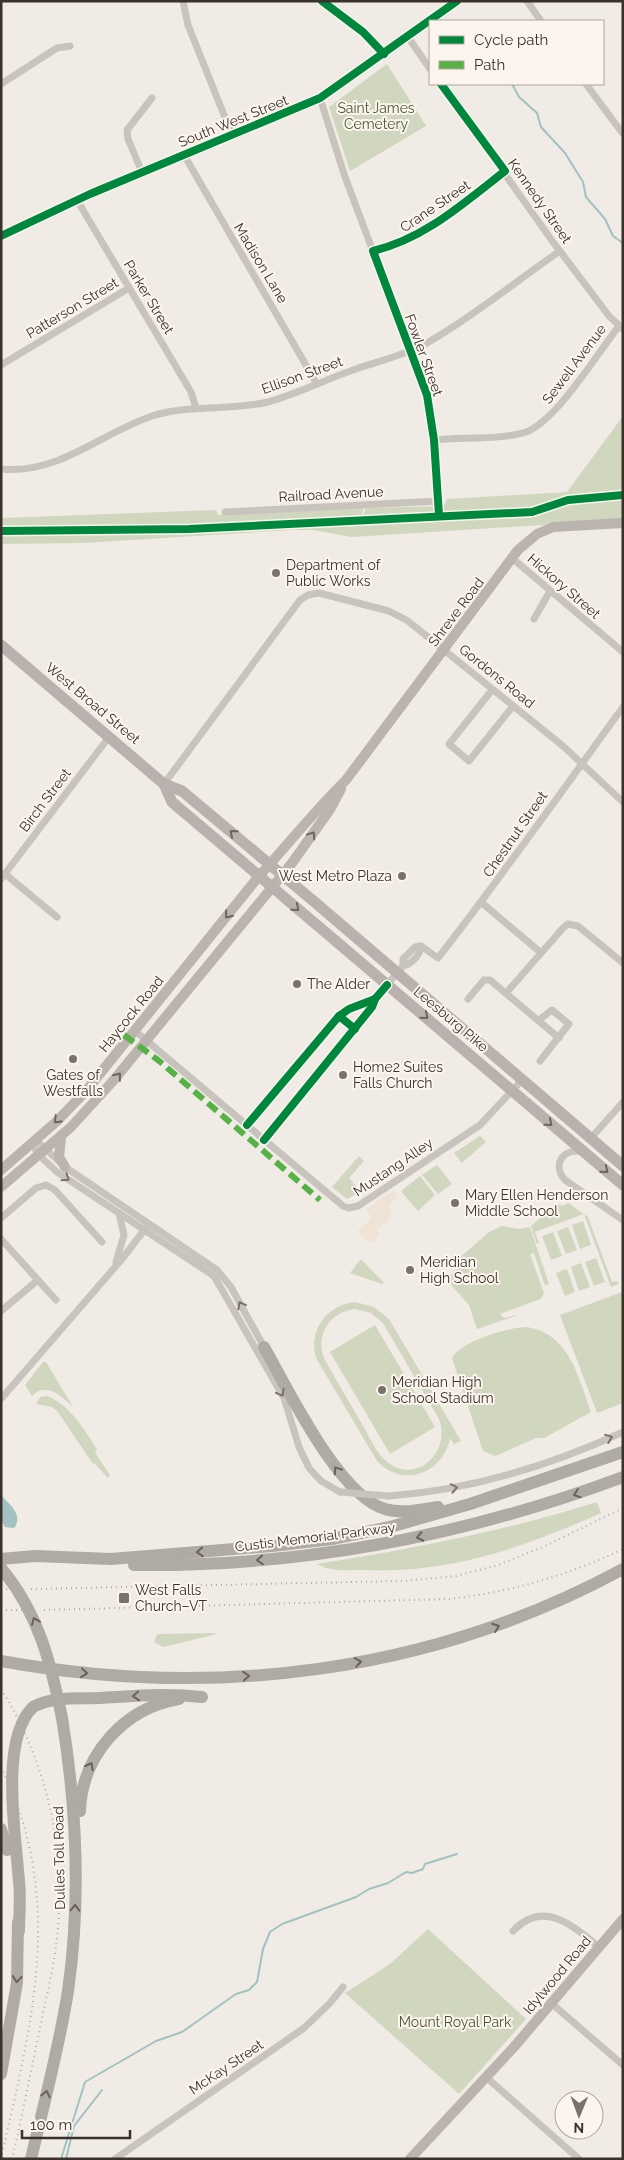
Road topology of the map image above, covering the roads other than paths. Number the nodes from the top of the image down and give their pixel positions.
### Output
1 (183, 1) edge
2 (322, 1) edge
3 (457, 1) edge
4 (527, 1) edge
5 (431, 20) edge
6 (540, 20) edge
7 (429, 22) edge
8 (408, 37) junction
9 (70, 46) dead end
10 (384, 54) junction
11 (429, 68) edge
12 (1, 84) edge
13 (442, 85) edge
14 (587, 85) edge
15 (152, 98) dead end
16 (320, 98) junction
17 (623, 134) edge
18 (232, 135) junction
19 (184, 155) junction
20 (142, 172) junction
21 (505, 172) junction
22 (77, 200) junction
23 (1, 236) edge
24 (373, 251) junction
25 (560, 251) junction
26 (129, 288) junction
27 (621, 328) edge
28 (411, 350) junction
29 (1, 365) edge
30 (317, 384) junction
31 (196, 408) junction
32 (434, 440) junction
33 (1, 469) edge
34 (439, 501) joint
35 (225, 512) dead end
36 (623, 523) edge
37 (512, 558) junction
38 (550, 591) junction
39 (534, 619) dead end
40 (1, 645) edge
41 (445, 650) junction
42 (623, 652) edge
43 (492, 690) junction
44 (513, 706) junction
45 (623, 706) edge
46 (109, 737) junction
47 (581, 764) junction
48 (346, 780) junction
49 (164, 784) junction
50 (623, 802) edge
51 (270, 864) junction
52 (282, 874) junction
53 (3, 876) edge
54 (259, 876) junction
55 (271, 887) junction
56 (481, 902) junction
57 (56, 917) dead end
58 (540, 952) junction
59 (623, 963) edge
60 (400, 969) junction
61 (387, 985) junction
62 (506, 992) junction
63 (375, 999) junction
64 (468, 999) dead end
65 (339, 1016) junction
66 (539, 1020) junction
67 (355, 1029) junction
68 (134, 1030) junction
69 (560, 1038) junction
70 (147, 1041) junction
71 (540, 1061) dead end
72 (523, 1080) junction
73 (512, 1091) junction
74 (623, 1102) edge
75 (247, 1125) junction
76 (61, 1137) junction
77 (591, 1138) junction
78 (264, 1140) junction
79 (34, 1142) junction
80 (42, 1153) junction
81 (588, 1155) junction
82 (623, 1166) edge
83 (65, 1167) junction
84 (1, 1170) edge
85 (623, 1185) edge
86 (1, 1187) edge
87 (119, 1212) junction
88 (1, 1218) edge
89 (623, 1220) edge
90 (147, 1226) junction
91 (1, 1238) edge
92 (102, 1242) dead end
93 (113, 1269) junction
94 (38, 1280) junction
95 (56, 1300) dead end
96 (1, 1311) edge
97 (264, 1347) joint
98 (1, 1399) edge
99 (623, 1432) edge
100 (623, 1448) edge
101 (623, 1452) edge
102 (584, 1465) junction
103 (623, 1477) edge
104 (492, 1498) junction
105 (1, 1559) edge
106 (1, 1568) edge
107 (623, 1569) edge
108 (623, 1579) edge
109 (580, 1592) junction
110 (1, 1660) edge
111 (1, 1829) edge
112 (76, 1865) junction
113 (623, 1919) edge
114 (19, 1931) junction
115 (513, 1931) dead end
116 (598, 1947) junction
117 (343, 1987) dead end
118 (551, 2003) junction
119 (623, 2065) edge
120 (1, 2074) edge
121 (486, 2077) junction
122 (125, 2156) edge
123 (31, 2159) edge
124 (115, 2159) edge
125 (410, 2159) edge
126 (579, 2159) edge

1 - 18 street
2 - 10 street
3 - 5 main road, South West Street
4 - 6 street
7 - 8 main road, South West Street
8 - 10 main road, South West Street
8 - 11 street
9 - 12 street
10 - 16 main road, South West Street
13 - 21 street, Kennedy Street
14 - 17 street
15 - 20 street
16 - 18 main road, South West Street
16 - 24 street, Fowler Street
18 - 19 main road, South West Street
19 - 20 main road, South West Street
19 - 30 street, Madison Lane
20 - 22 main road, South West Street
21 - 24 street, Crane Street
21 - 25 street, Kennedy Street
22 - 23 main road, South West Street
22 - 26 street, Parker Street
24 - 28 street, Fowler Street
25 - 27 street, Kennedy Street
25 - 28 street, Ellison Street
26 - 29 street, Patterson Street
26 - 31 street, Parker Street
27 - 32 street, Sewell Avenue
28 - 30 street, Ellison Street
28 - 32 street, Fowler Street
30 - 31 street, Ellison Street
31 - 33 street, Ellison Street
32 - 34 street, Fowler Street
34 - 35 street, Railroad Avenue
36 - 37 main road, Shreve Road
37 - 38 street, Hickory Street
37 - 41 main road, Shreve Road
38 - 39 street
38 - 42 street, Hickory Street
40 - 46 main road, West Broad Street
41 - 43 street, Gordons Road
41 - 48 main road, Shreve Road
41 - 49 street, Gordons Road
43 - 44 street, Gordons Road
43 - 44 street
44 - 47 street, Gordons Road
45 - 47 street, Chestnut Street
46 - 49 main road, West Broad Street
46 - 53 street, Birch Street
47 - 50 street, Gordons Road
47 - 56 street, Chestnut Street
48 - 51 main road, Shreve Road
52 -> 48 main road, Shreve Road
51 -> 49 main road, West Broad Street
49 - 54 main road, West Broad Street
51 - 52 main road, Leesburg Pike
51 - 54 main road, Haycock Road
52 - 55 main road, Shreve Road
52 - 60 main road, Leesburg Pike
53 - 57 street
54 - 55 main road, Leesburg Pike
54 -> 68 main road, Haycock Road
55 -> 61 main road, Leesburg Pike
55 - 70 main road, Haycock Road
56 - 58 street
56 - 60 street, Chestnut Street
58 - 59 street
58 - 62 street
60 - 61 street
60 - 72 main road, Leesburg Pike
61 - 63 street
61 -> 73 main road, Leesburg Pike
62 - 64 street
62 - 66 street
63 - 65 street
63 - 67 street
65 - 67 street
65 - 75 street
66 - 69 street
66 - 69 street
67 - 78 street
68 - 70 street, Mustang Alley
68 -> 79 main road, Haycock Road
69 - 71 street
70 - 75 street, Mustang Alley
76 -> 70 main road, Haycock Road
72 - 73 street, Mustang Alley
72 - 77 main road, Leesburg Pike
73 - 78 street, Mustang Alley
73 -> 81 main road, Leesburg Pike
74 - 77 street
75 - 78 street, Mustang Alley
76 - 80 main road, Haycock Road
76 - 83 main road
77 - 82 main road, Leesburg Pike
79 - 80 street
79 - 84 main road, Haycock Road
80 - 83 street
80 - 86 main road, Haycock Road
80 -> 87 street
81 -> 85 main road, Leesburg Pike
81 - 89 street
83 - 90 street
87 - 90 street
87 - 93 street
88 - 92 street
90 - 93 street
97 -> 90 street
90 -> 99 street, bridge
91 - 94 street
93 - 98 street
94 - 95 street
94 - 96 street
104 -> 97 highway
100 - 102 highway
101 - 102 highway
102 - 104 highway
103 -> 105 highway, Custis Memorial Parkway
104 -> 105 highway
112 -> 106 highway, Dulles Toll Road, bridge
107 - 109 highway
108 - 109 highway
110 -> 109 highway
111 - 114 highway
112 -> 114 highway
123 -> 112 highway, Dulles Toll Road
113 - 116 main road, Idylwood Road
114 -> 120 highway
115 - 116 street
116 - 118 main road, Idylwood Road
117 - 122 street, McKay Street
118 - 119 street
118 - 121 main road, Idylwood Road
121 - 125 main road, Idylwood Road
121 - 126 street
122 - 124 street, McKay Street

